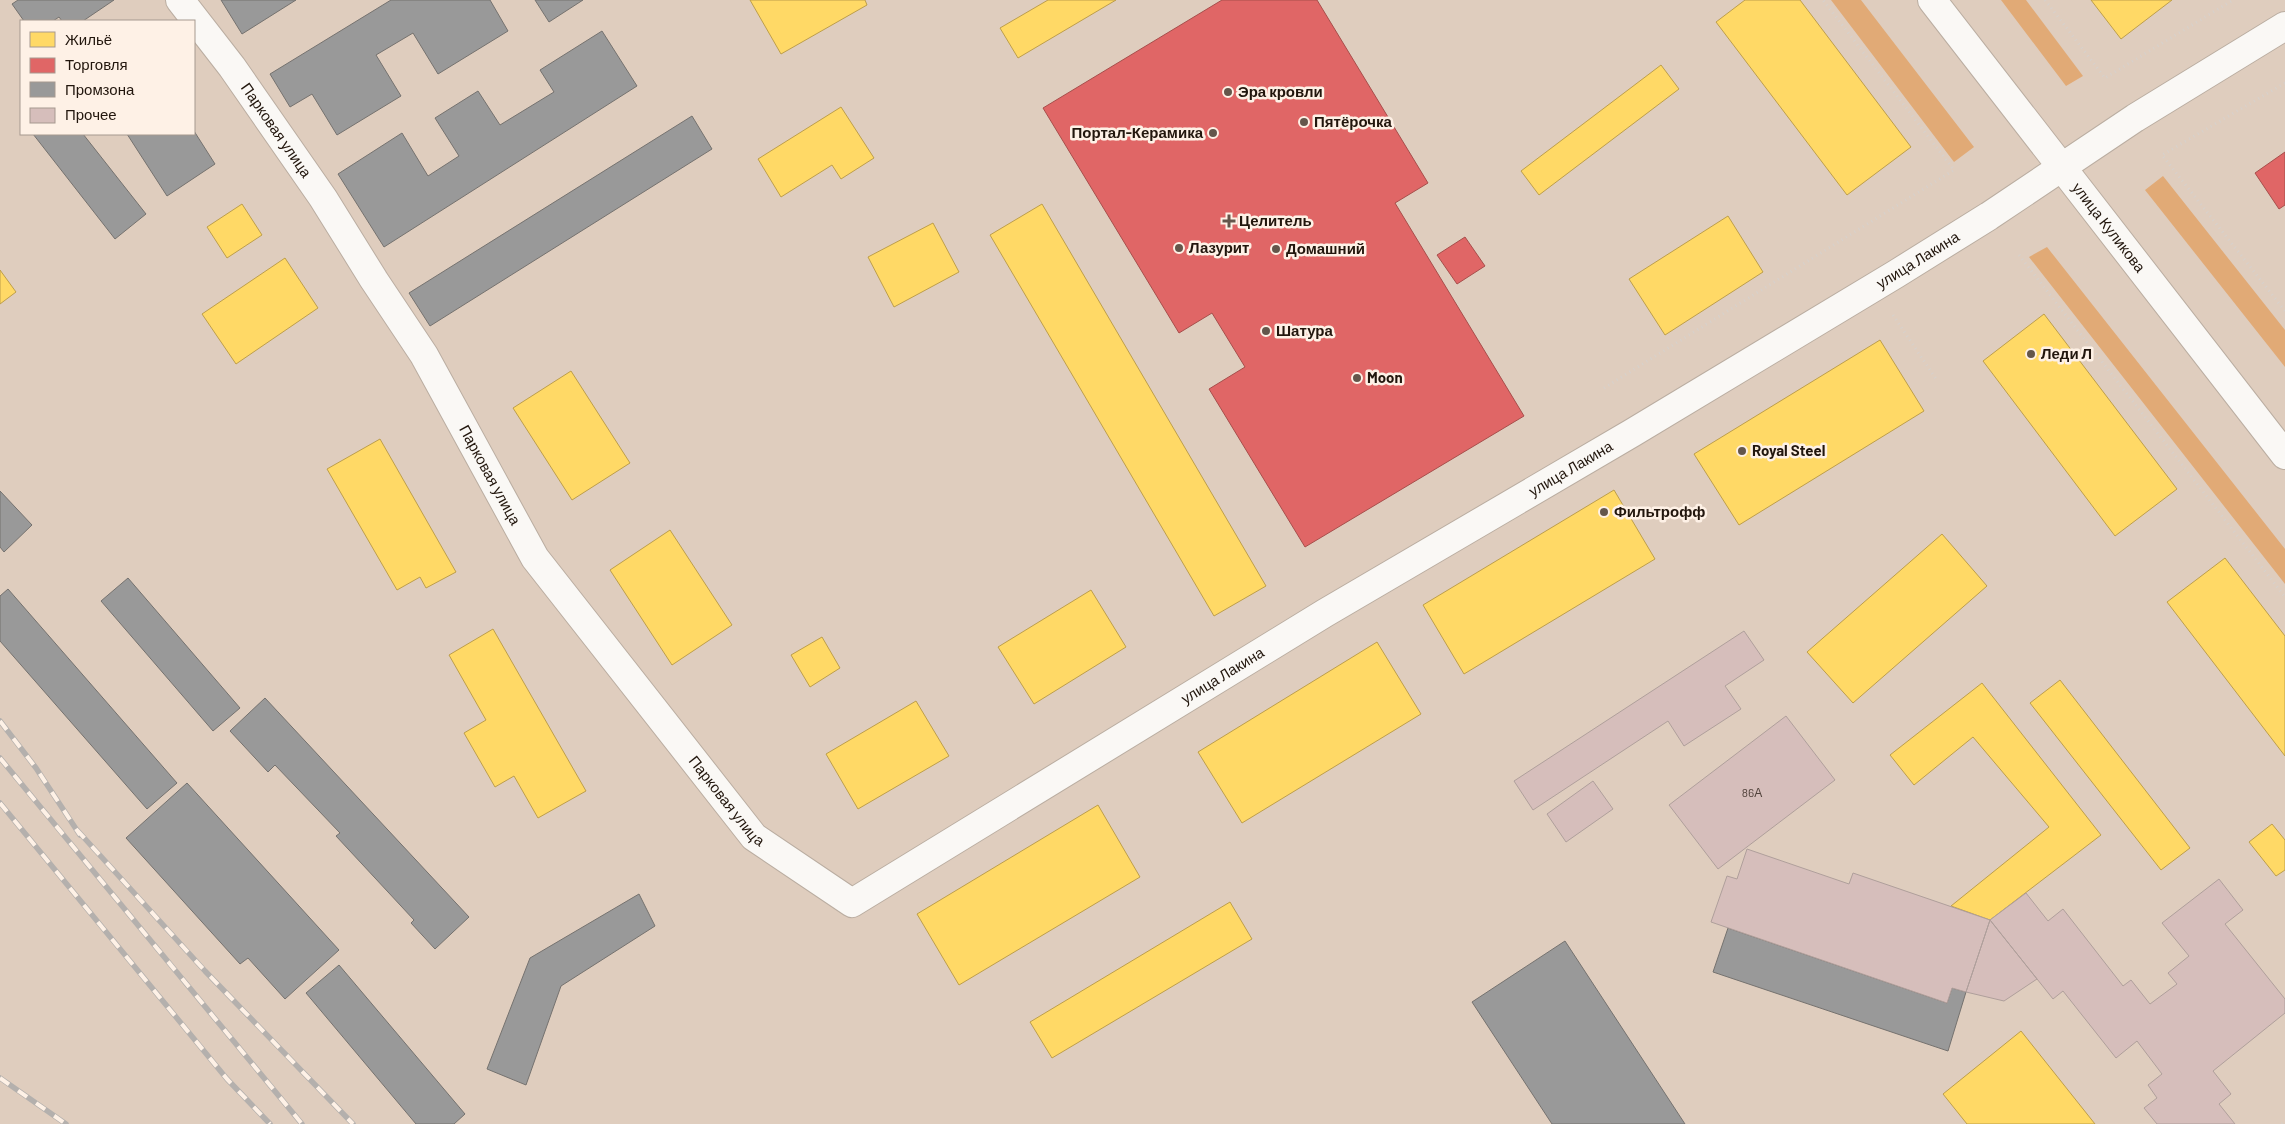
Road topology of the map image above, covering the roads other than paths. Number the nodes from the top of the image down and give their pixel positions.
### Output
1 (180, 0) edge
2 (1932, 0) edge
3 (2285, 26) edge
4 (2062, 167) junction
5 (2285, 455) edge
6 (852, 903) joint

1 - 6 street, Парковая улица
2 - 4 street, улица Куликова
3 - 4 street, улица Лакина
4 - 5 street, улица Куликова
4 - 6 street, улица Лакина

